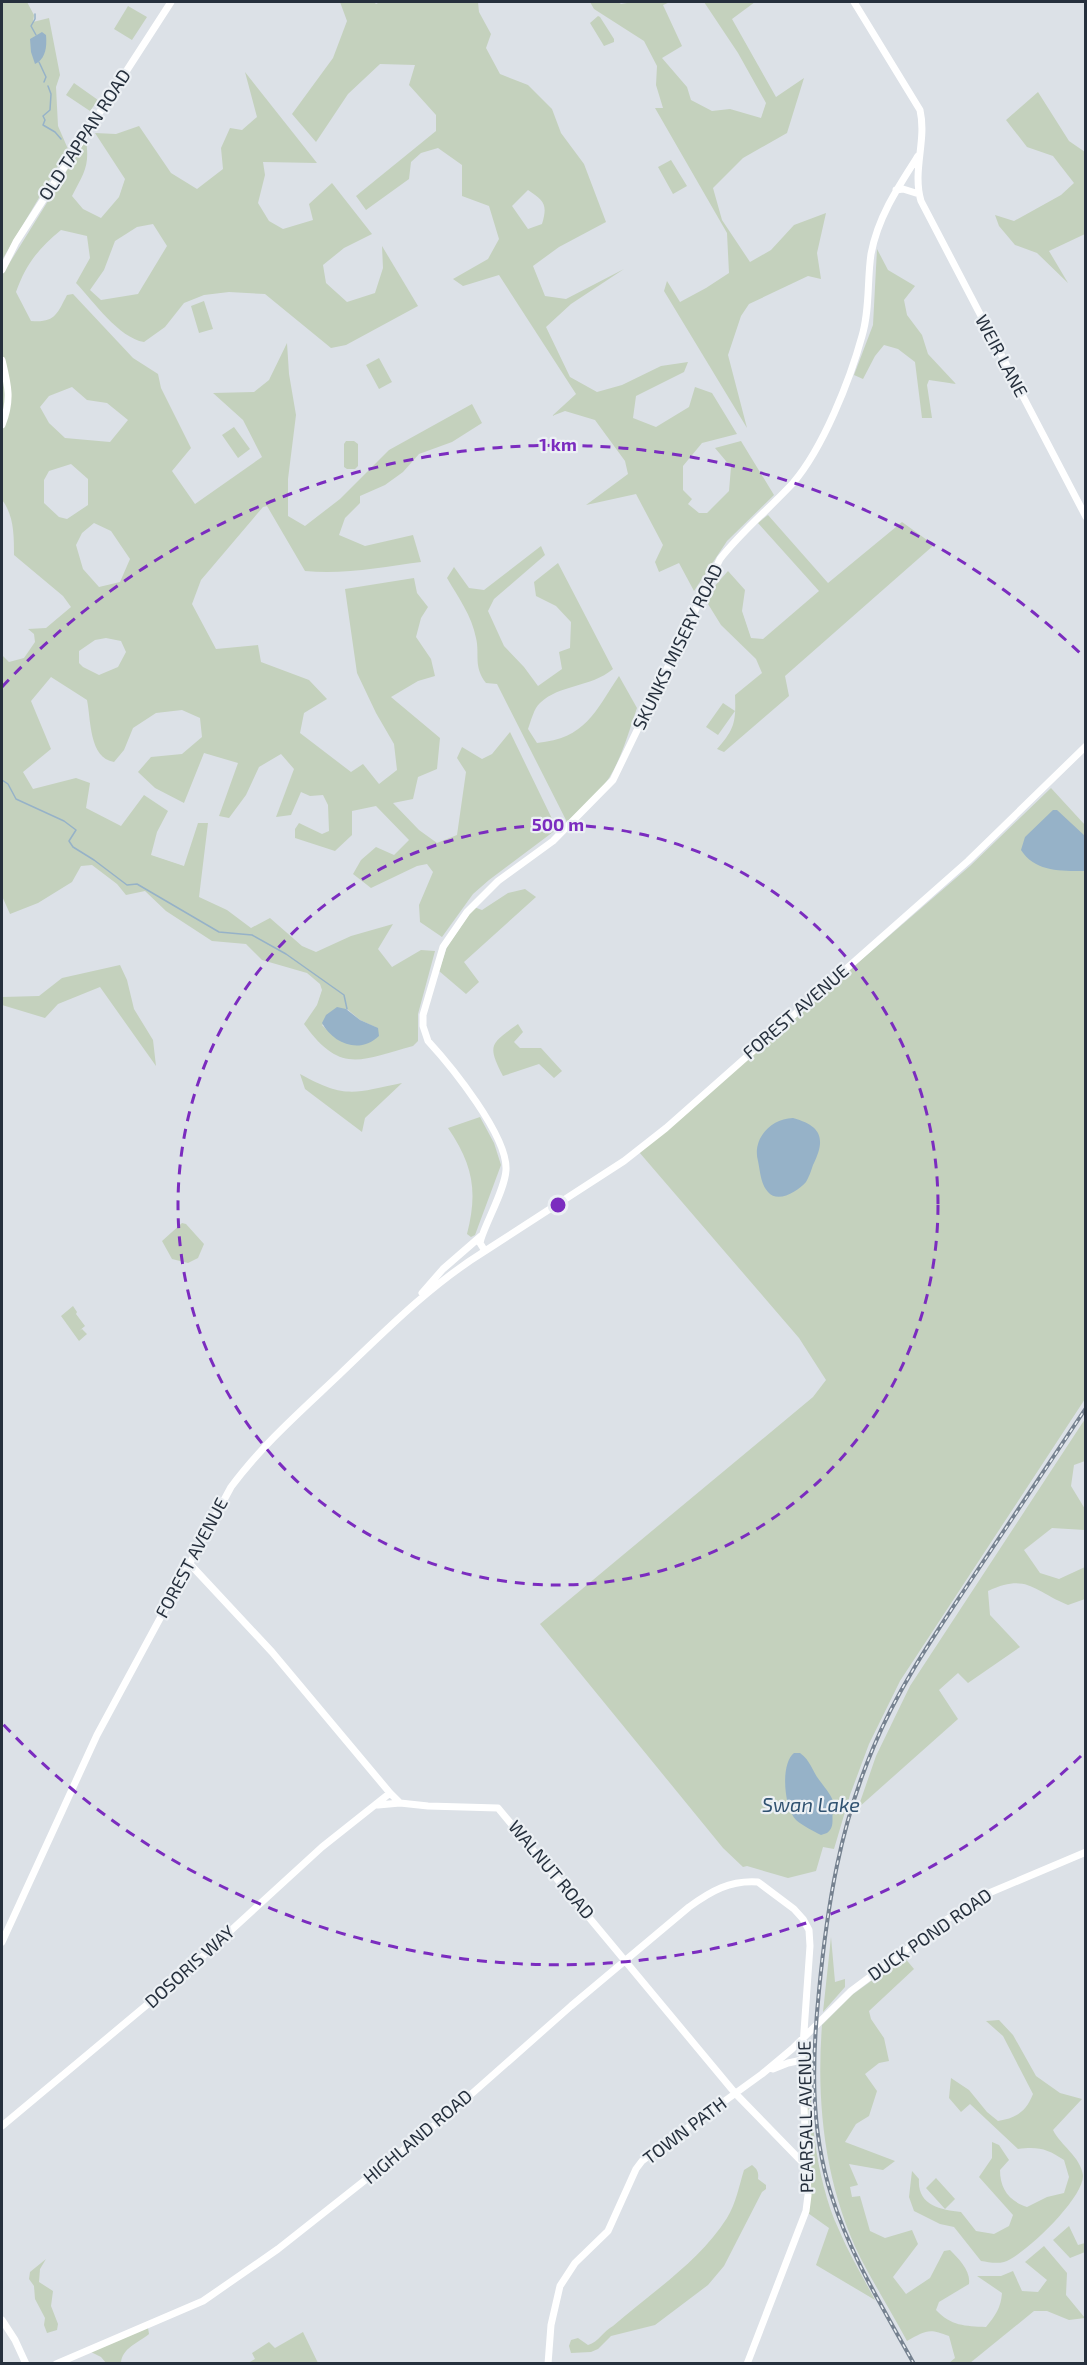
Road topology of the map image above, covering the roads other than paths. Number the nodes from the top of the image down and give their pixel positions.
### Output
1 (171, 2) edge
2 (854, 2) edge
3 (918, 156) junction
4 (897, 189) junction
5 (919, 194) junction
6 (2, 270) edge
7 (2, 360) edge
8 (2, 425) edge
9 (1086, 517) edge
10 (1086, 746) edge
11 (482, 1234) junction
12 (485, 1251) junction
13 (411, 1307) junction
14 (189, 1563) junction
15 (390, 1793) junction
16 (400, 1803) junction
17 (375, 1805) junction
18 (1086, 1852) edge
19 (758, 1882) joint
20 (2, 1942) edge
21 (626, 1960) junction
22 (805, 2012) junction
23 (818, 2023) junction
24 (803, 2038) junction
25 (802, 2060) junction
26 (762, 2074) junction
27 (735, 2093) junction
28 (2, 2126) edge
29 (806, 2166) junction
30 (2, 2320) edge
31 (26, 2364) edge
32 (56, 2364) edge
33 (548, 2364) edge
34 (747, 2364) edge

1 - 6 street, OLD TAPPAN ROAD
2 - 3 street
3 - 4 street, SKUNKS MISERY ROAD
3 - 5 street, WEIR LANE
4 - 5 street
4 - 11 street, SKUNKS MISERY ROAD
5 - 9 street, WEIR LANE
7 - 8 street
10 - 12 street, FOREST AVENUE
11 - 12 street
11 - 13 street
12 - 13 street, FOREST AVENUE
13 - 14 street, FOREST AVENUE
14 - 15 street
14 - 20 street, FOREST AVENUE
15 - 16 street
15 - 17 street, DOSORIS WAY
16 - 17 street
16 - 21 street, WALNUT ROAD
17 - 28 street, DOSORIS WAY
18 - 23 street, DUCK POND ROAD
19 - 21 street, HIGHLAND ROAD
19 - 22 street, PEARSALL AVENUE
21 - 27 street, WALNUT ROAD
21 - 32 street, HIGHLAND ROAD
22 - 23 street
22 - 24 street, PEARSALL AVENUE
23 - 24 street, TOWN PATH
24 - 25 street, PEARSALL AVENUE
24 - 26 street, TOWN PATH
25 - 26 street
25 - 29 street, PEARSALL AVENUE
26 - 27 street, TOWN PATH
27 - 29 street, WALNUT ROAD
27 - 33 street, TOWN PATH
29 - 34 street, PEARSALL AVENUE
30 - 31 street

